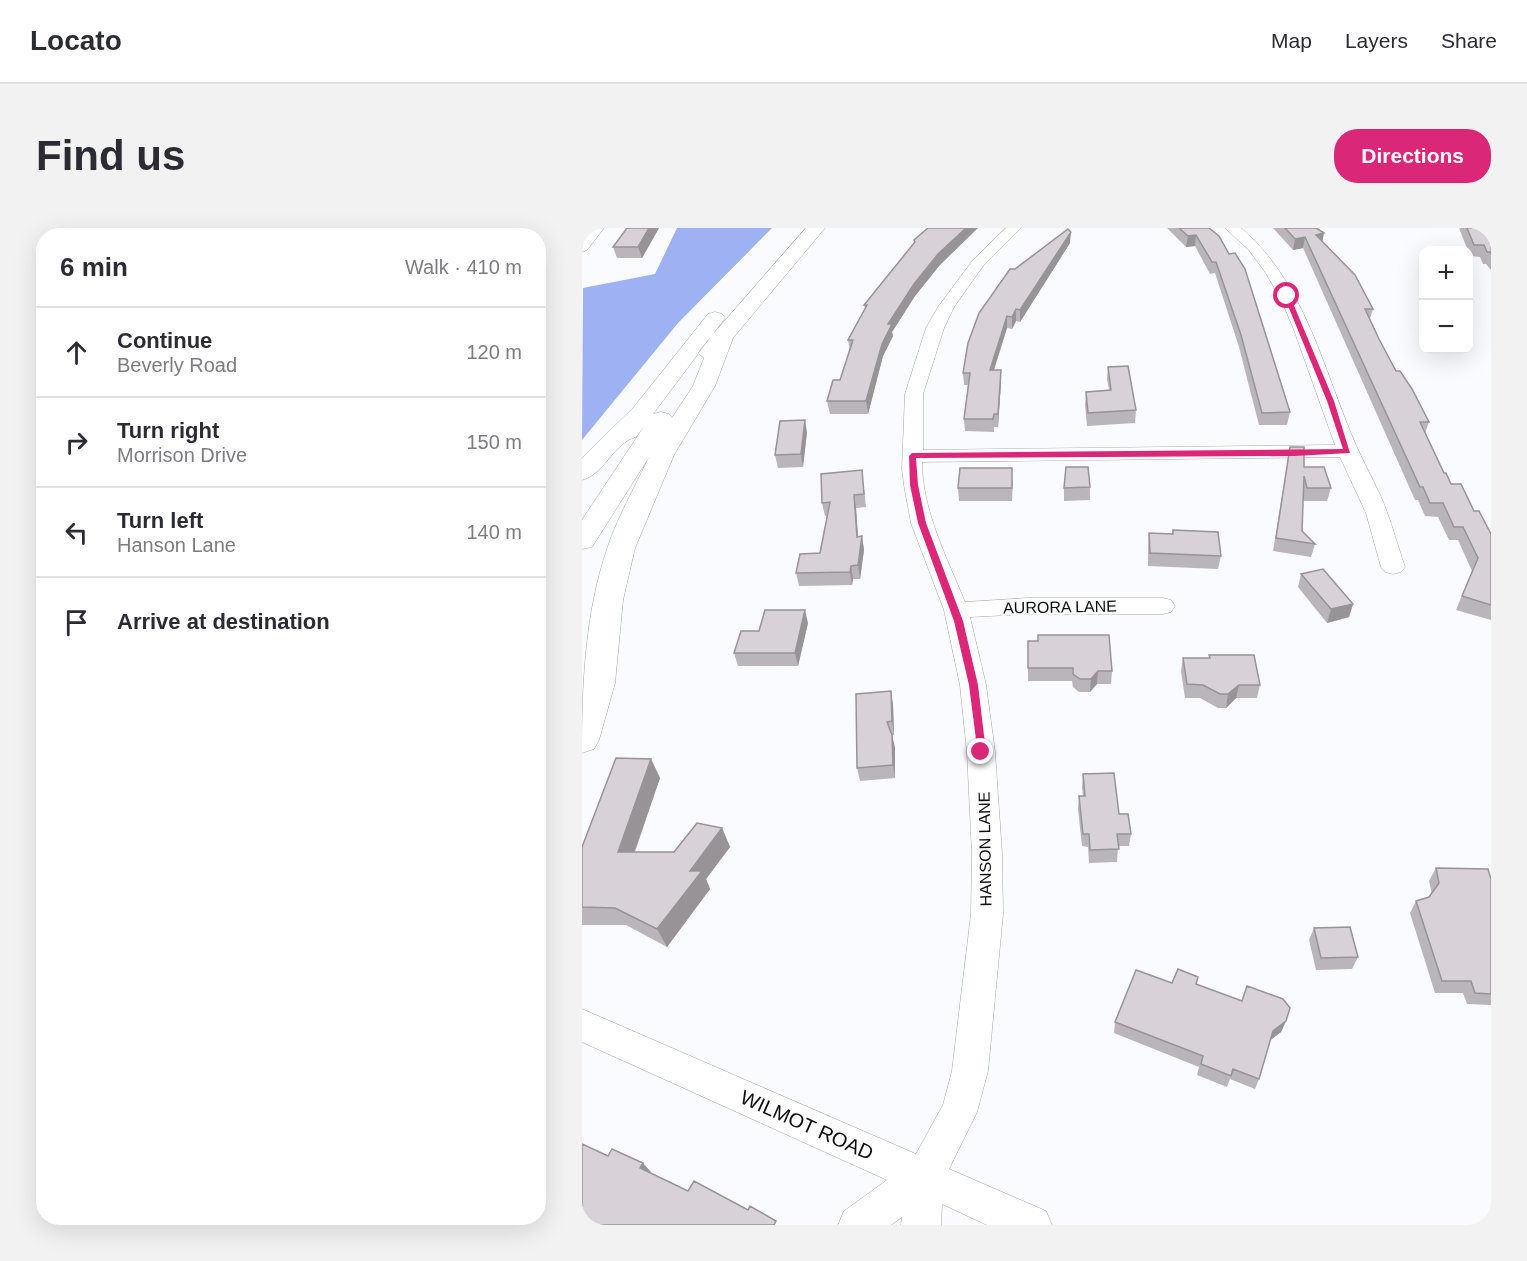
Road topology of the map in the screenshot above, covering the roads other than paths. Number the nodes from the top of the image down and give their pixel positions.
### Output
1 (597, 228) edge
2 (797, 228) edge
3 (816, 228) edge
4 (1014, 228) edge
5 (1232, 228) edge
6 (583, 245) edge
7 (723, 338) junction
8 (649, 403) junction
9 (1348, 451) junction
10 (912, 456) junction
11 (582, 472) edge
12 (582, 502) edge
13 (582, 541) edge
14 (1393, 567) dead end
15 (1163, 606) dead end
16 (956, 610) junction
17 (582, 740) edge
18 (582, 1025) edge
19 (924, 1177) junction
20 (858, 1225) edge
21 (921, 1225) edge
22 (1032, 1225) edge

1 - 6 street
2 - 8 highway
3 - 7 highway
4 - 10 street, HANSON LANE
5 - 9 street
7 - 13 highway
7 - 17 highway
8 - 11 highway
8 - 12 highway
9 - 10 street
9 - 14 street
10 - 16 street, HANSON LANE
15 - 16 street, AURORA LANE
16 - 19 street, HANSON LANE
18 - 19 street, WILMOT ROAD
19 - 20 street
19 - 21 street
19 - 22 street, WILMOT ROAD

